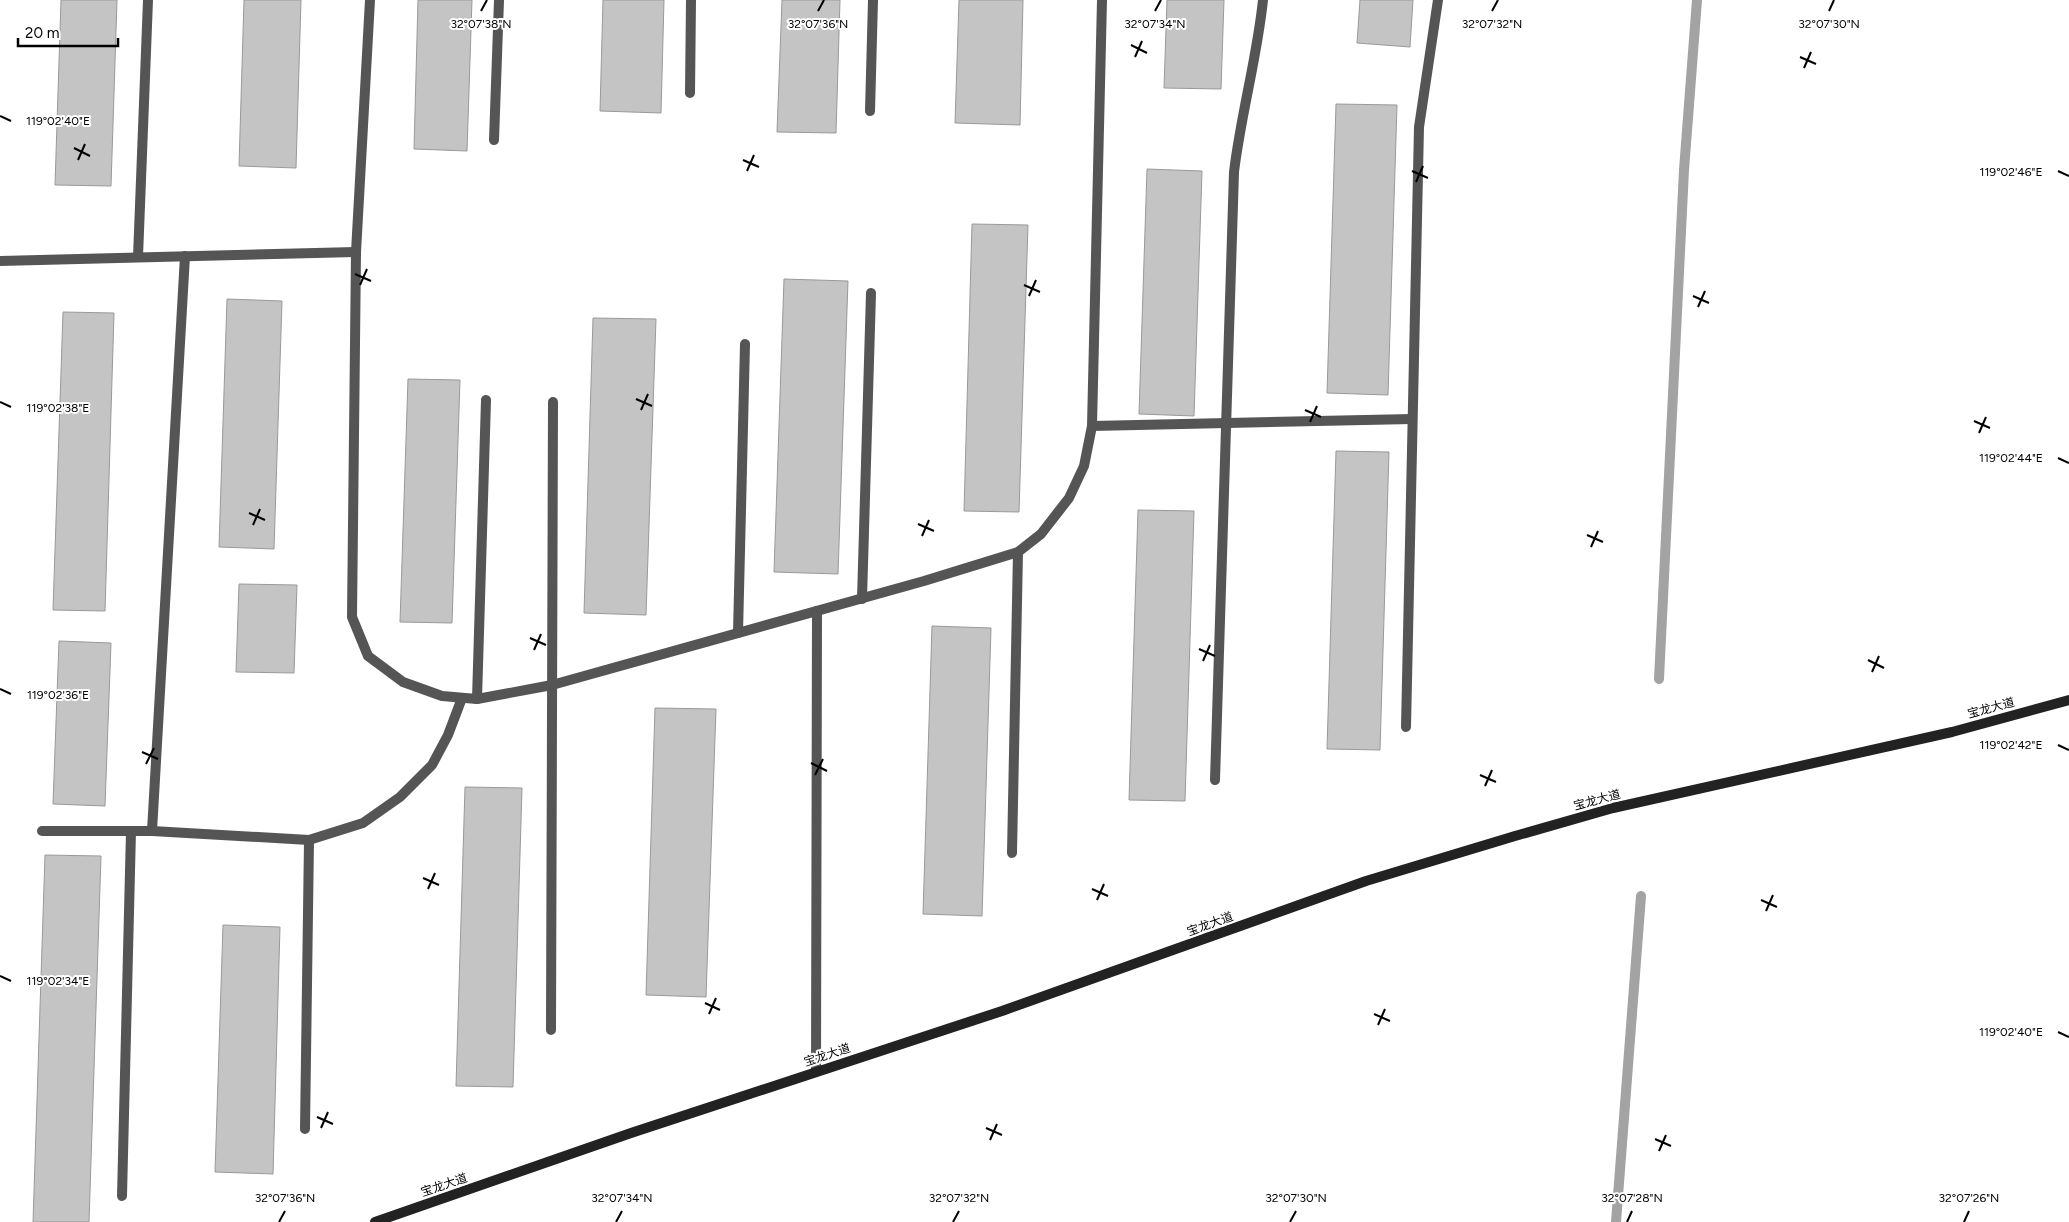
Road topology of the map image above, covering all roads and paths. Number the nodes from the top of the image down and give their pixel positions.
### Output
1 (148, 0) edge
2 (370, 0) edge
3 (499, 0) edge
4 (691, 0) edge
5 (873, 0) edge
6 (1102, 0) edge
7 (1263, 0) edge
8 (1438, 0) edge
9 (690, 94) dead end
10 (870, 111) dead end
11 (494, 140) dead end
12 (356, 252) junction
13 (185, 256) junction
14 (138, 257) junction
15 (0, 261) edge
16 (871, 293) dead end
17 (745, 344) dead end
18 (486, 400) dead end
19 (553, 402) dead end
20 (1412, 419) junction
21 (1225, 423) junction
22 (1092, 426) junction
23 (1018, 552) junction
24 (862, 599) junction
25 (817, 611) junction
26 (738, 634) junction
27 (552, 685) junction
28 (462, 698) junction
29 (477, 700) junction
30 (2069, 700) edge
31 (1406, 727) dead end
32 (1215, 780) dead end
33 (42, 831) dead end
34 (131, 831) junction
35 (152, 831) junction
36 (309, 840) junction
37 (1012, 853) dead end
38 (551, 1030) dead end
39 (816, 1072) junction
40 (305, 1129) dead end
41 (122, 1196) dead end
42 (375, 1222) edge

1 - 14 street
2 - 12 street
3 - 11 street
4 - 9 street
5 - 10 street
6 - 22 street
7 - 21 street
8 - 20 street
12 - 13 street
12 - 28 street
13 - 14 street
13 - 35 street
14 - 15 street
16 - 24 street
17 - 26 street
18 - 29 street
19 - 27 street
20 - 21 street
20 - 31 street
21 - 22 street
21 - 32 street
22 - 23 street
23 - 24 street
23 - 37 street
24 - 25 street
25 - 26 street
25 - 39 street
26 - 27 street
27 - 29 street
27 - 38 street
28 - 29 street
28 - 36 street
30 - 39 street, 宝龙大道
33 - 34 street
34 - 35 street
34 - 41 street
35 - 36 street
36 - 40 street
39 - 42 street, 宝龙大道

